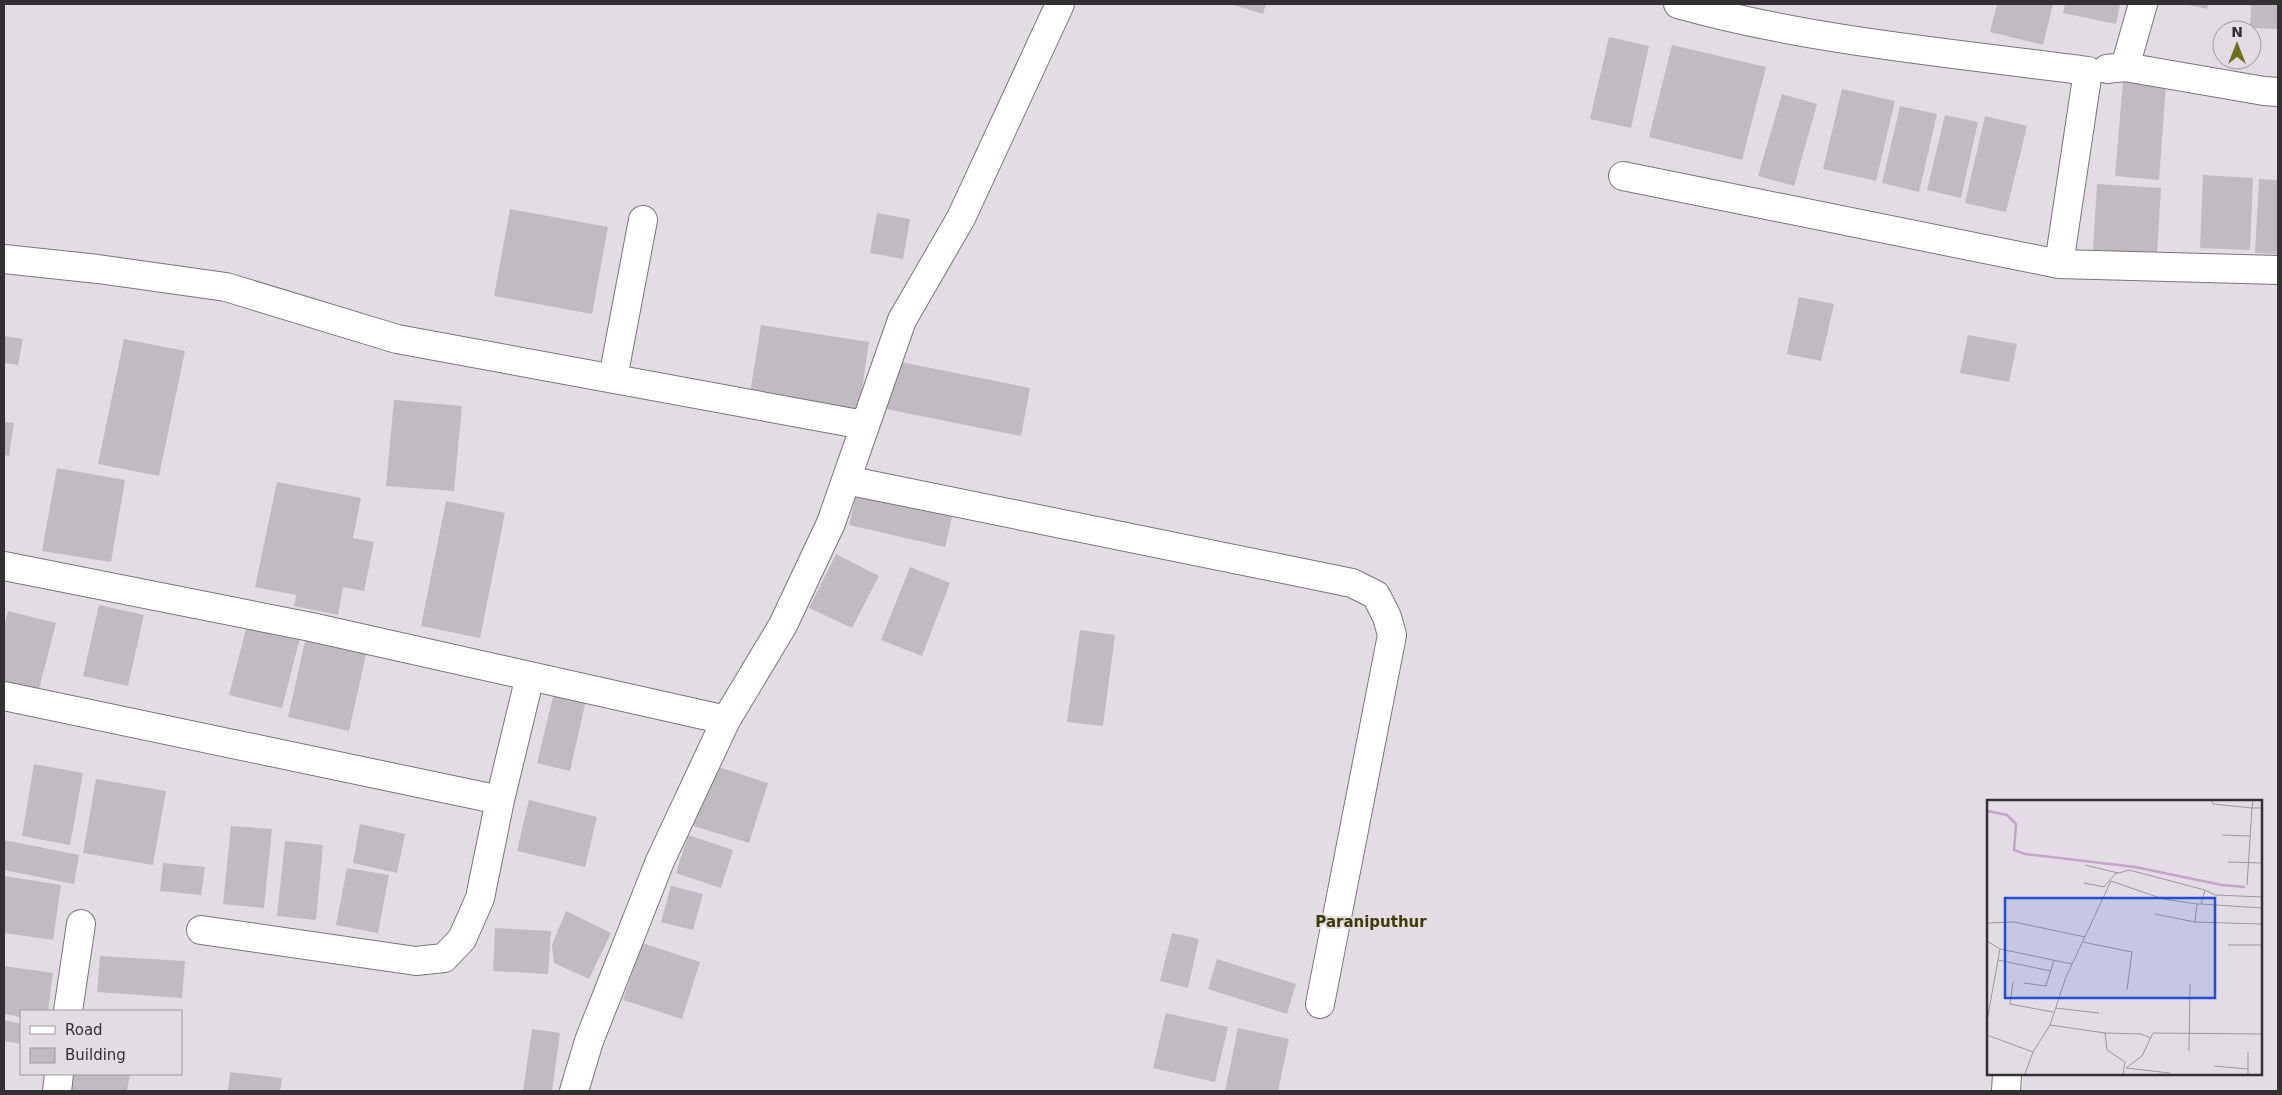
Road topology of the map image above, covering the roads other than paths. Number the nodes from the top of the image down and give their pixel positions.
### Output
1 (1060, 4) edge
2 (1678, 4) edge
3 (2143, 4) edge
4 (2125, 67) junction
5 (2088, 71) junction
6 (2278, 92) edge
7 (1623, 176) dead end
8 (643, 220) dead end
9 (4, 259) edge
10 (2059, 264) junction
11 (2278, 270) edge
12 (613, 378) junction
13 (864, 425) junction
14 (846, 480) junction
15 (4, 566) edge
16 (530, 676) junction
17 (4, 696) edge
18 (726, 720) junction
19 (500, 800) junction
20 (81, 924) dead end
21 (201, 930) dead end
22 (1320, 1004) dead end
23 (68, 1010) edge
24 (59, 1075) edge
25 (2007, 1075) edge
26 (57, 1091) edge
27 (574, 1091) edge
28 (2006, 1091) edge

1 - 13 street
2 - 5 street
3 - 4 street
4 - 5 street
4 - 6 street
5 - 10 street
7 - 10 street
8 - 12 street
9 - 12 street
10 - 11 street
12 - 13 street
13 - 14 street
14 - 18 street
14 - 22 street
15 - 16 street
16 - 18 street
16 - 19 street
17 - 19 street
18 - 27 street
19 - 21 street
20 - 23 street
24 - 26 street
25 - 28 street

